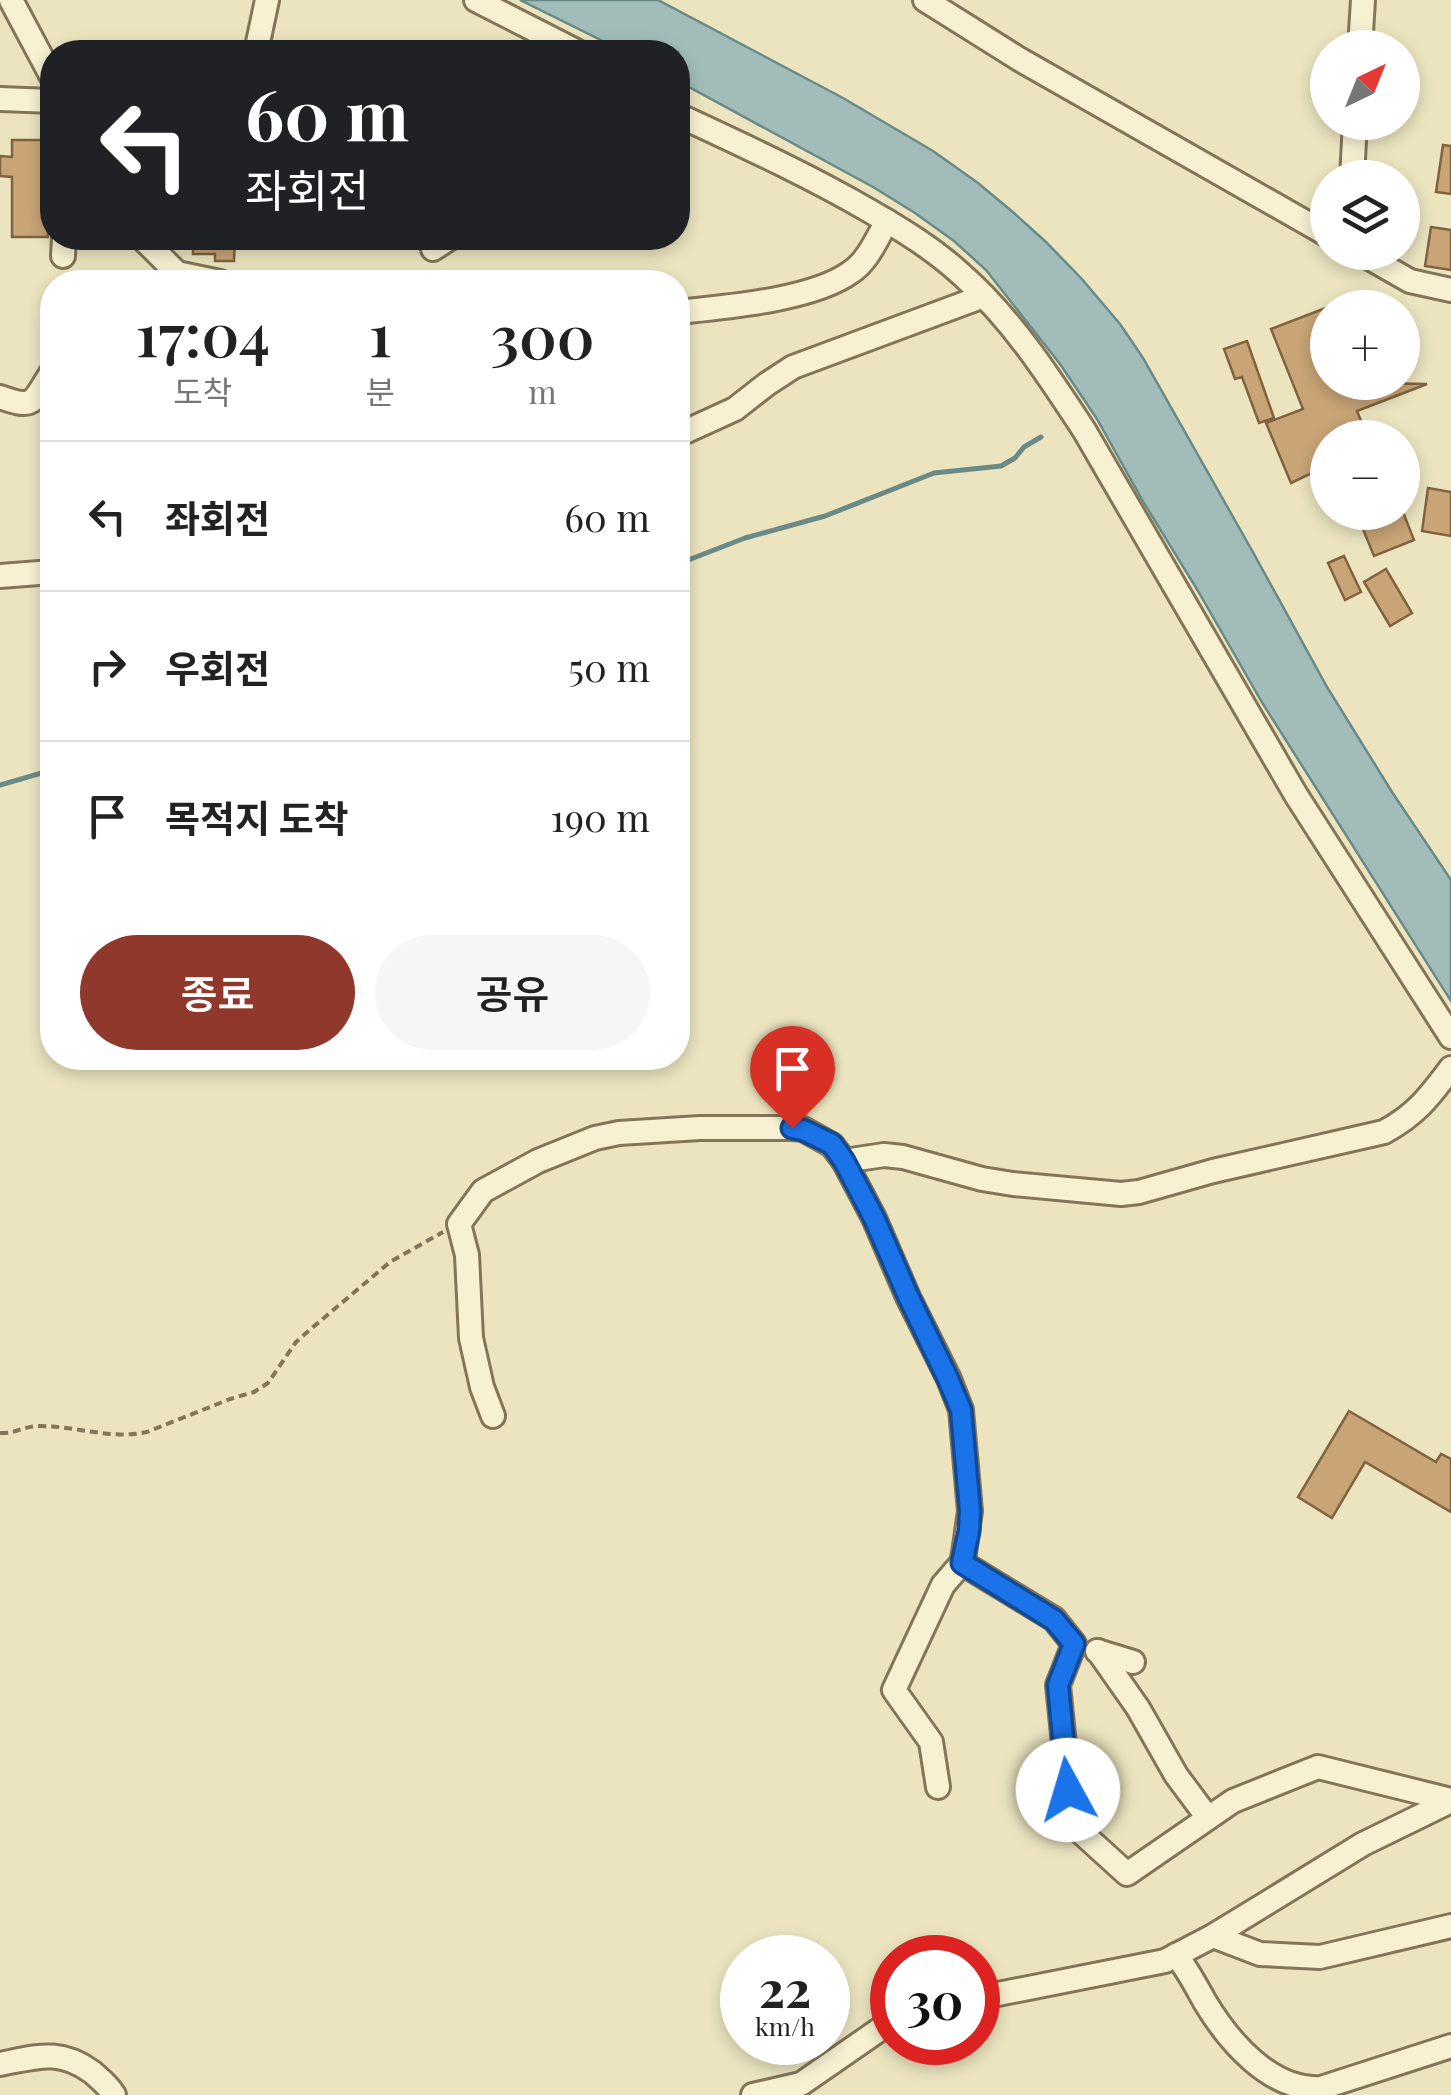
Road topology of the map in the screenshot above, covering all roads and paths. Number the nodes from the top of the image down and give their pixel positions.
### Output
1 (11, 0) edge
2 (267, 0) edge
3 (476, 0) edge
4 (926, 0) edge
5 (1363, 0) edge
6 (1361, 30) edge
7 (259, 40) edge
8 (554, 40) edge
9 (40, 54) edge
10 (0, 99) edge
11 (40, 101) edge
12 (690, 121) edge
13 (887, 221) junction
14 (1310, 224) edge
15 (154, 250) edge
16 (174, 270) edge
17 (1391, 270) edge
18 (1451, 290) edge
19 (984, 296) junction
20 (690, 310) edge
21 (40, 389) edge
22 (0, 397) edge
23 (690, 430) edge
24 (40, 573) edge
25 (0, 576) edge
26 (1451, 1036) edge
27 (1451, 1068) edge
28 (844, 1161) junction
29 (459, 1224) junction
30 (493, 1416) dead end
31 (0, 1433) edge
32 (962, 1563) junction
33 (1074, 1644) junction
34 (1098, 1651) junction
35 (1133, 1662) dead end
36 (938, 1787) dead end
37 (1451, 1801) edge
38 (1208, 1818) junction
39 (1451, 1926) edge
40 (1213, 1936) junction
41 (1176, 1955) junction
42 (1000, 1994) edge
43 (870, 2036) edge
44 (1451, 2046) edge
45 (0, 2064) edge
46 (114, 2095) edge
47 (753, 2095) edge

1 - 9 street
2 - 7 street
3 - 8 street
4 - 14 street
5 - 6 street
10 - 11 street
12 - 13 street
13 - 19 street
13 - 20 street
15 - 16 street
17 - 18 street
19 - 23 street
19 - 26 street
21 - 22 street
24 - 25 street
27 - 28 street
28 - 29 street
28 - 32 street
29 - 30 street
29 - 31 path
32 - 33 street
32 - 36 street
33 - 34 street
33 - 38 street
34 - 35 street
34 - 38 street
37 - 38 street
37 - 40 street
39 - 40 street
40 - 41 street
41 - 42 street
41 - 44 street
43 - 47 street
45 - 46 street

